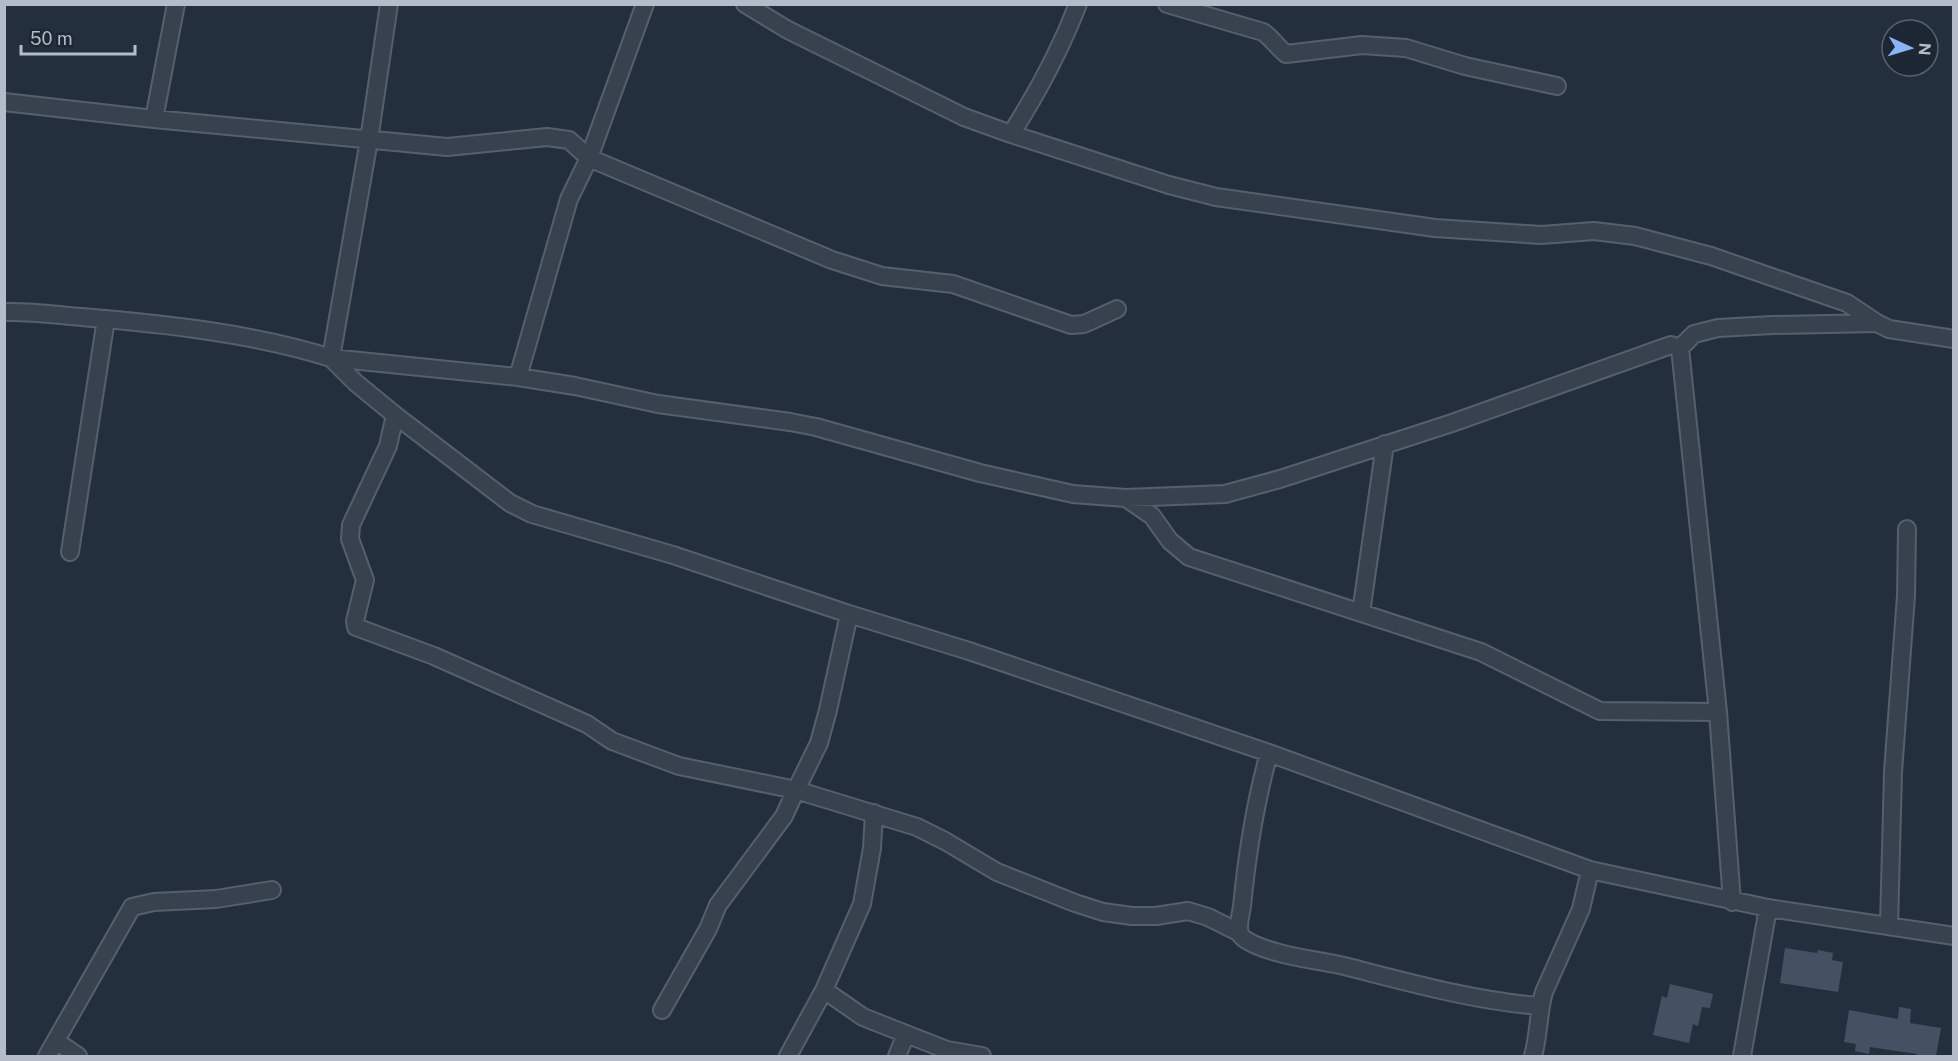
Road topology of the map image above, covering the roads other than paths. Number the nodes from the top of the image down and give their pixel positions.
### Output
1 (176, 4) edge
2 (389, 4) edge
3 (645, 4) edge
4 (745, 4) edge
5 (1078, 4) edge
6 (1167, 4) edge
7 (1557, 86) dead end
8 (4, 102) edge
9 (154, 119) junction
10 (1011, 134) junction
11 (369, 140) junction
12 (589, 158) junction
13 (1117, 309) dead end
14 (4, 312) edge
15 (106, 319) junction
16 (1877, 323) junction
17 (1953, 339) edge
18 (1680, 348) junction
19 (331, 358) junction
20 (518, 377) junction
21 (395, 415) junction
22 (1385, 444) junction
23 (1126, 498) junction
24 (1907, 530) dead end
25 (70, 552) dead end
26 (1361, 613) junction
27 (849, 614) junction
28 (1718, 712) junction
29 (1269, 753) junction
30 (796, 790) junction
31 (874, 813) junction
32 (1590, 870) junction
33 (272, 890) dead end
34 (1732, 902) junction
35 (1768, 908) junction
36 (1889, 926) junction
37 (1240, 933) junction
38 (1953, 936) edge
39 (824, 990) junction
40 (1540, 1006) junction
41 (662, 1010) dead end
42 (906, 1034) junction
43 (56, 1041) junction
44 (47, 1056) edge
45 (78, 1056) edge
46 (788, 1056) edge
47 (897, 1056) edge
48 (982, 1056) edge
49 (1533, 1056) edge
50 (1742, 1056) edge

1 - 9 street
2 - 11 street
3 - 12 street
4 - 10 street
5 - 10 street
6 - 7 street
8 - 9 street
9 - 11 street
10 - 16 street
11 - 12 street
11 - 19 street
12 - 13 street
12 - 20 street
14 - 15 street
15 - 19 street
15 - 25 street
16 - 17 street
16 - 18 street
18 - 22 street
18 - 28 street
19 - 20 street
19 - 21 street
20 - 23 street
21 - 27 street
21 - 30 street
22 - 23 street
22 - 26 street
23 - 26 street
24 - 36 street
26 - 28 street
27 - 29 street
27 - 30 street
28 - 34 street
29 - 32 street
29 - 37 street
30 - 31 street
30 - 41 street
31 - 37 street
31 - 39 street
32 - 34 street
32 - 40 street
33 - 43 street
34 - 35 street
35 - 36 street
35 - 50 street
36 - 38 street
37 - 40 street
39 - 42 street
39 - 46 street
40 - 49 street
42 - 47 street
42 - 48 street
43 - 44 street
43 - 45 street

